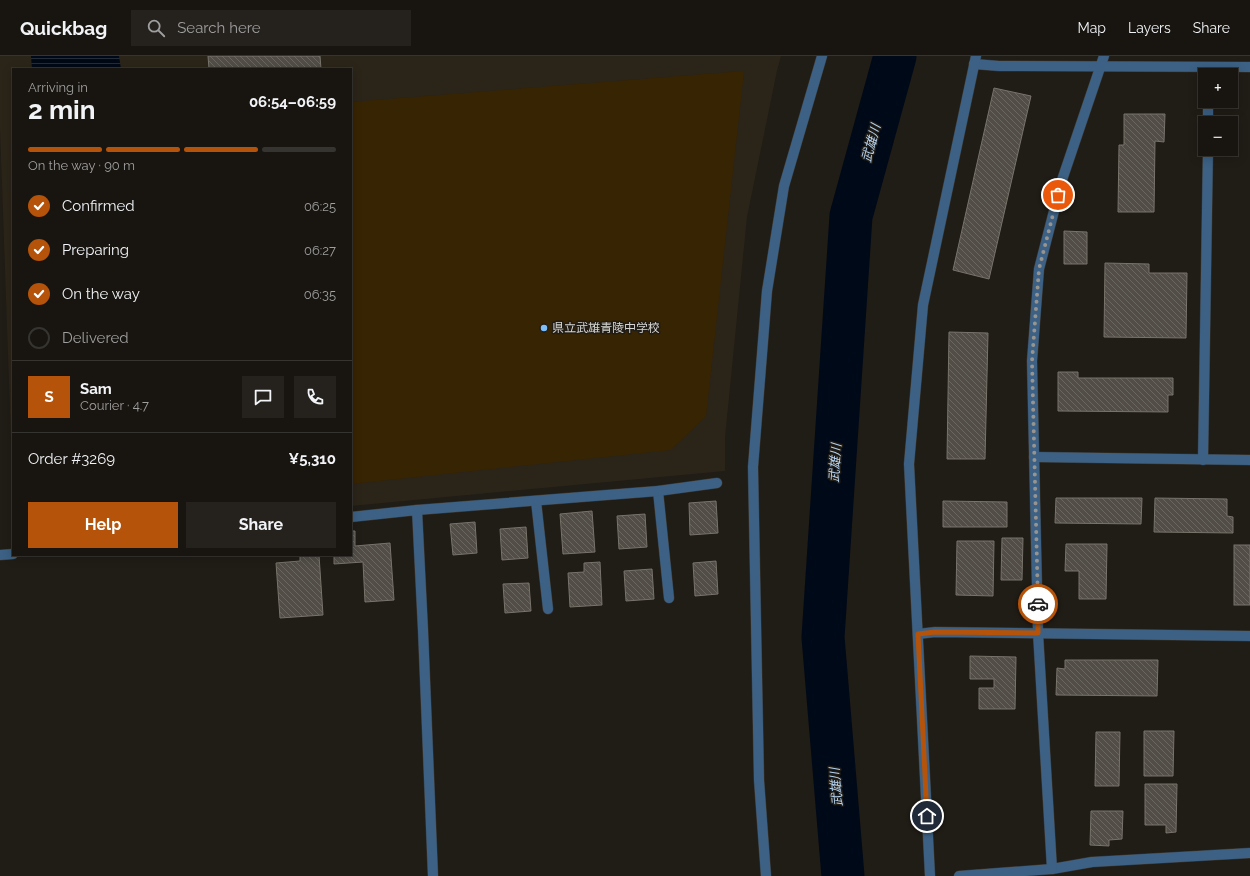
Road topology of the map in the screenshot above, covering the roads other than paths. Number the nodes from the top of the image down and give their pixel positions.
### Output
1 (822, 56) edge
2 (1104, 56) edge
3 (975, 60) edge
4 (1100, 66) junction
5 (1250, 67) edge
6 (1238, 68) edge
7 (1198, 70) edge
8 (1208, 156) edge
9 (1034, 457) junction
10 (1203, 460) junction
11 (1250, 460) edge
12 (717, 483) dead end
13 (658, 491) junction
14 (536, 501) junction
15 (417, 510) junction
16 (352, 517) edge
17 (12, 554) edge
18 (0, 555) edge
19 (669, 598) dead end
20 (548, 610) dead end
21 (1038, 633) junction
22 (918, 634) junction
23 (1250, 636) edge
24 (1250, 853) edge
25 (1052, 869) junction
26 (433, 876) edge
27 (766, 876) edge
28 (930, 876) edge
29 (959, 876) edge

1 - 27 street
2 - 4 street
3 - 4 street
3 - 22 street
4 - 7 street
4 - 9 street
5 - 6 street
8 - 10 street
9 - 10 street
9 - 21 street
10 - 11 street
12 - 13 street
13 - 14 street
13 - 19 street
14 - 15 street
14 - 20 street
15 - 16 street
15 - 26 street
17 - 18 street
21 - 22 street
21 - 23 street
21 - 25 street
22 - 28 street
24 - 25 street
25 - 29 street

